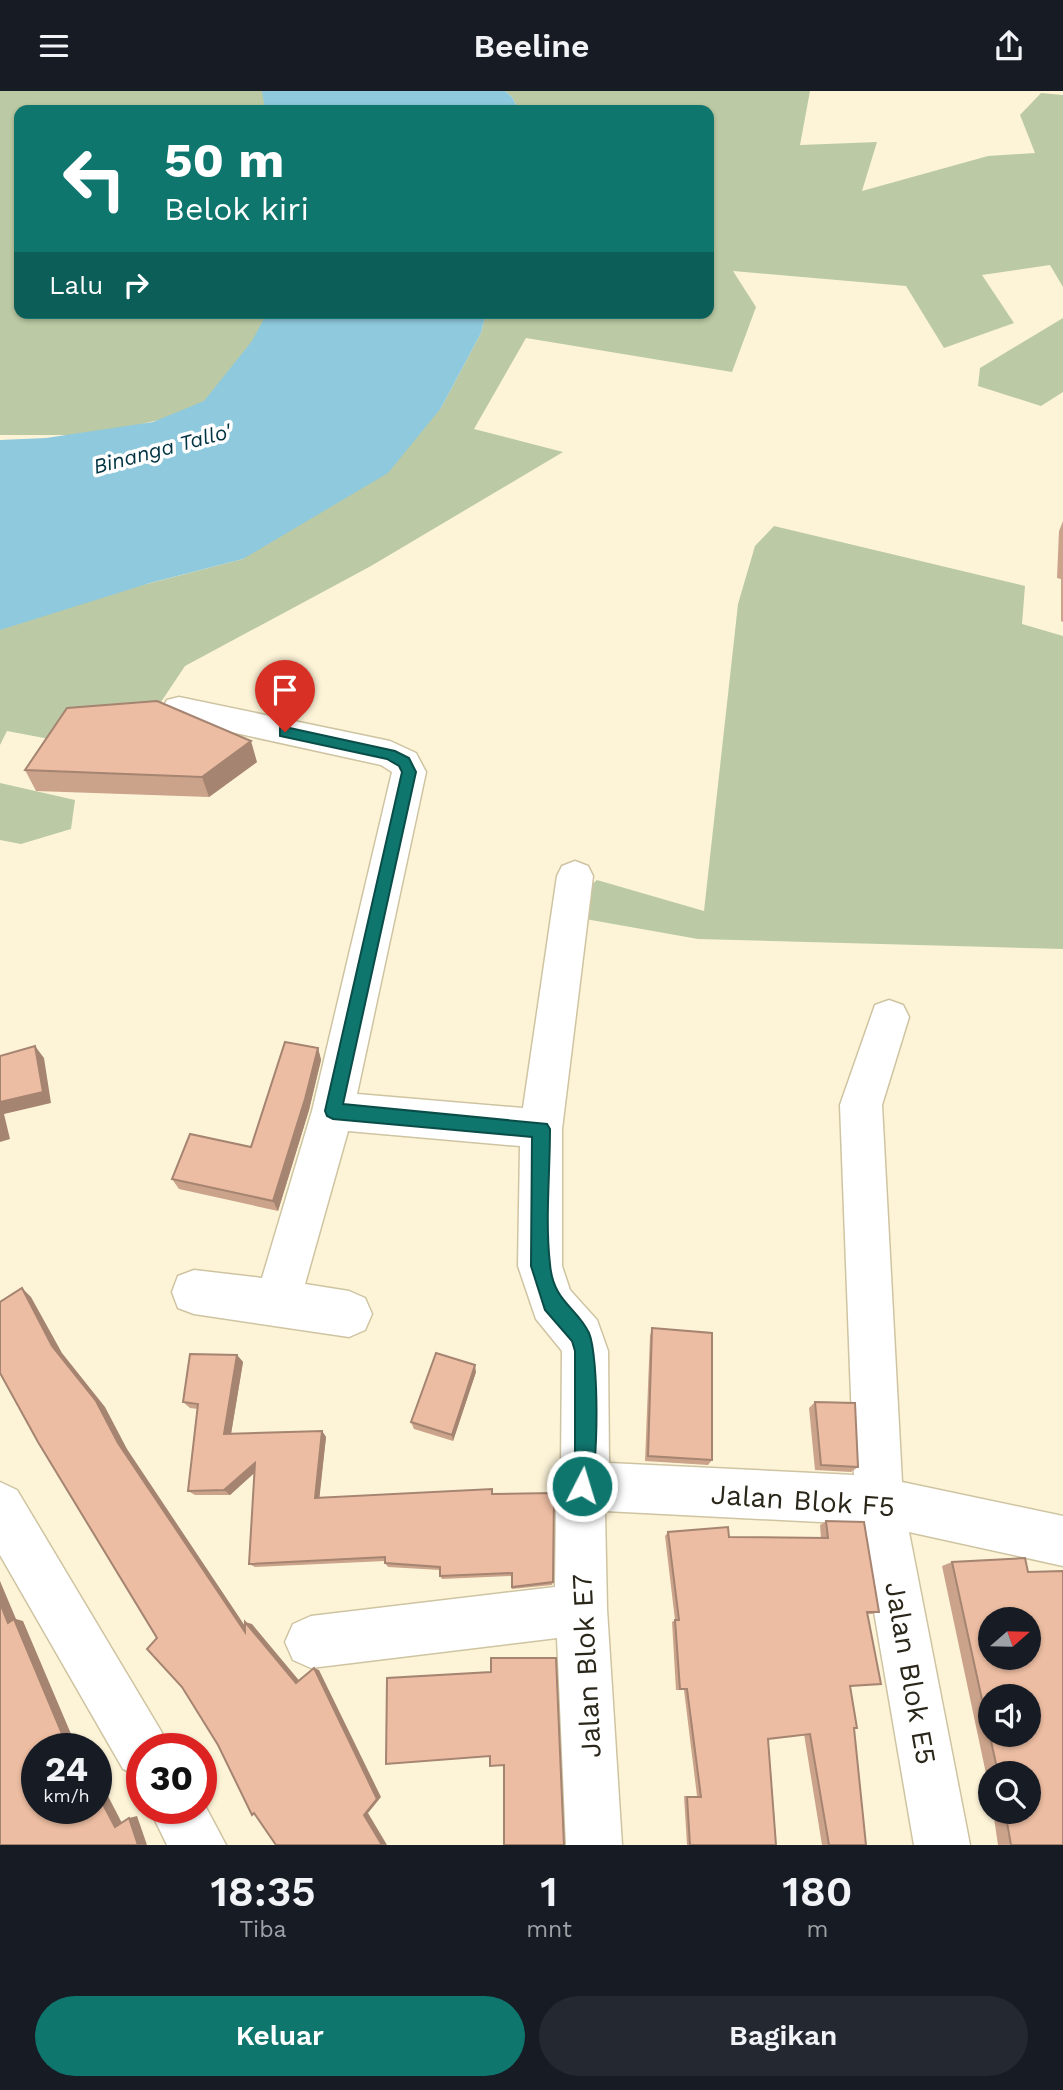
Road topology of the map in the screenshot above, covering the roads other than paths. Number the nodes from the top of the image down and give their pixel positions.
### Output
1 (179, 709) edge
2 (575, 876) dead end
3 (889, 1017) dead end
4 (333, 1111) junction
5 (541, 1129) junction
6 (194, 1292) dead end
7 (276, 1302) junction
8 (349, 1314) dead end
9 (582, 1486) junction
10 (879, 1501) junction
11 (0, 1507) edge
12 (1063, 1541) edge
13 (581, 1609) junction
14 (311, 1642) dead end
15 (133, 1733) edge
16 (186, 1824) edge
17 (198, 1845) edge
18 (594, 1845) edge
19 (942, 1845) edge

1 - 4 street
2 - 5 street, Jalan Blok E7
3 - 10 street, Jalan Blok E5
4 - 5 street
4 - 7 street
5 - 9 street, Jalan Blok E7
6 - 7 street
7 - 8 street
9 - 10 street, Jalan Blok F5
9 - 13 street, Jalan Blok E7
10 - 12 street, Jalan Blok F5
10 - 19 street, Jalan Blok E5
11 - 15 street
13 - 14 street
13 - 18 street, Jalan Blok E7
16 - 17 street

